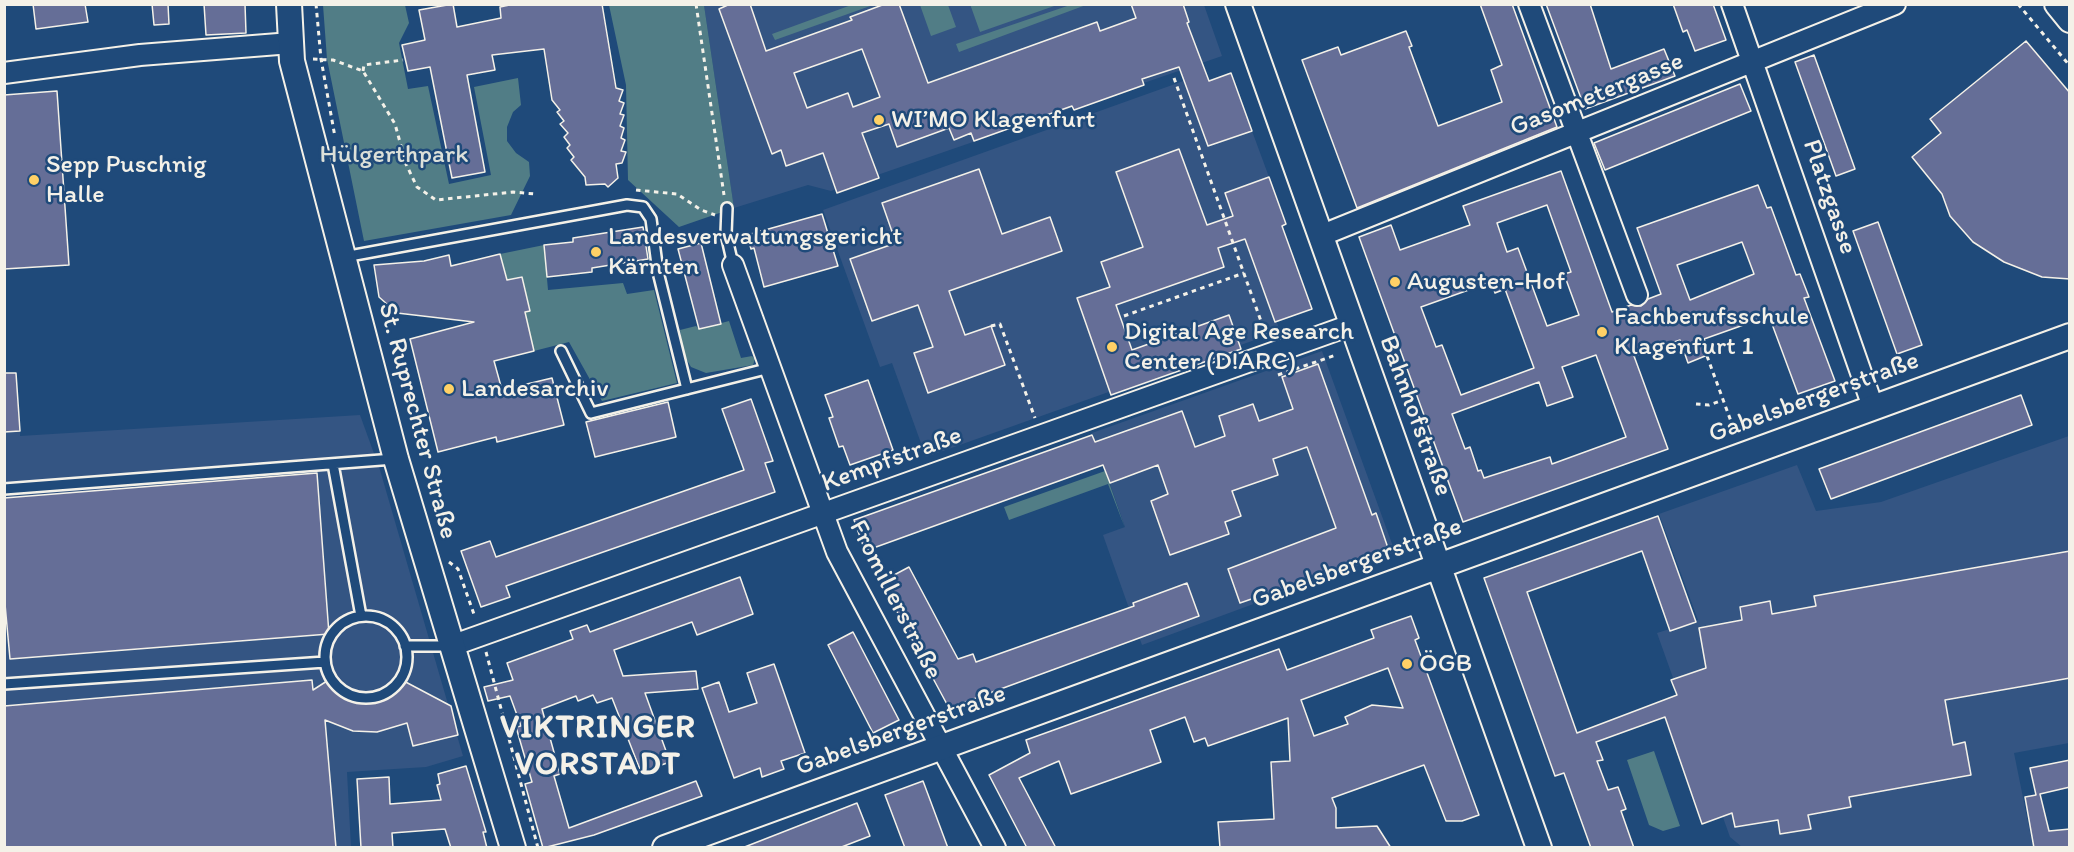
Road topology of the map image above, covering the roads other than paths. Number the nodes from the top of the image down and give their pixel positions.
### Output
1 (289, 4) edge
2 (1238, 4) edge
3 (1529, 4) edge
4 (1732, 4) edge
5 (1895, 4) edge
6 (2057, 4) edge
7 (2070, 20) edge
8 (291, 43) junction
9 (1753, 61) junction
10 (4, 73) edge
11 (1575, 133) junction
12 (727, 212) road end
13 (1320, 236) junction
14 (343, 257) junction
15 (733, 265) joint
16 (1637, 295) dead end
17 (1351, 325) junction
18 (2070, 336) edge
19 (561, 351) dead end
20 (770, 368) junction
21 (687, 389) junction
22 (1873, 407) junction
23 (396, 459) junction
24 (333, 464) junction
25 (4, 489) edge
26 (822, 514) junction
27 (1439, 564) junction
28 (361, 616) junction
29 (452, 645) junction
30 (405, 646) junction
31 (325, 662) junction
32 (4, 684) edge
33 (940, 748) junction
34 (513, 848) edge
35 (665, 848) edge
36 (995, 848) edge
37 (1539, 848) edge

1 - 8 street, St. Ruprechter Straße
2 - 13 street, Bahnhofstraße
3 - 11 street
4 - 9 street, Platzgasse
5 - 9 street, Gasometergasse
6 - 7 street
8 - 10 street
8 - 14 street, St. Ruprechter Straße
9 - 11 street, Gasometergasse
9 - 22 street, Platzgasse
11 - 13 street, Gasometergasse
11 - 16 street
12 - 15 lane
13 - 17 street, Bahnhofstraße
14 - 21 lane
14 - 23 street, St. Ruprechter Straße
15 - 20 street, Fromillerstraße
17 - 26 street, Kempfstraße
17 - 27 street, Bahnhofstraße
18 - 22 street, Gabelsbergerstraße
19 - 21 lane
20 - 21 lane
20 - 26 street, Fromillerstraße
22 - 27 street, Gabelsbergerstraße
23 - 24 lane
23 - 29 street, St. Ruprechter Straße
24 - 25 lane
24 - 28 lane
26 - 29 street, Kempfstraße
26 - 33 street, Fromillerstraße
27 - 33 street, Gabelsbergerstraße
27 - 37 street, Bahnhofstraße
28 - 30 lane
28 - 31 lane
29 - 30 lane
29 - 34 street, St. Ruprechter Straße
30 - 31 lane
31 - 32 lane
33 - 35 street, Gabelsbergerstraße
33 - 36 street, Fromillerstraße

